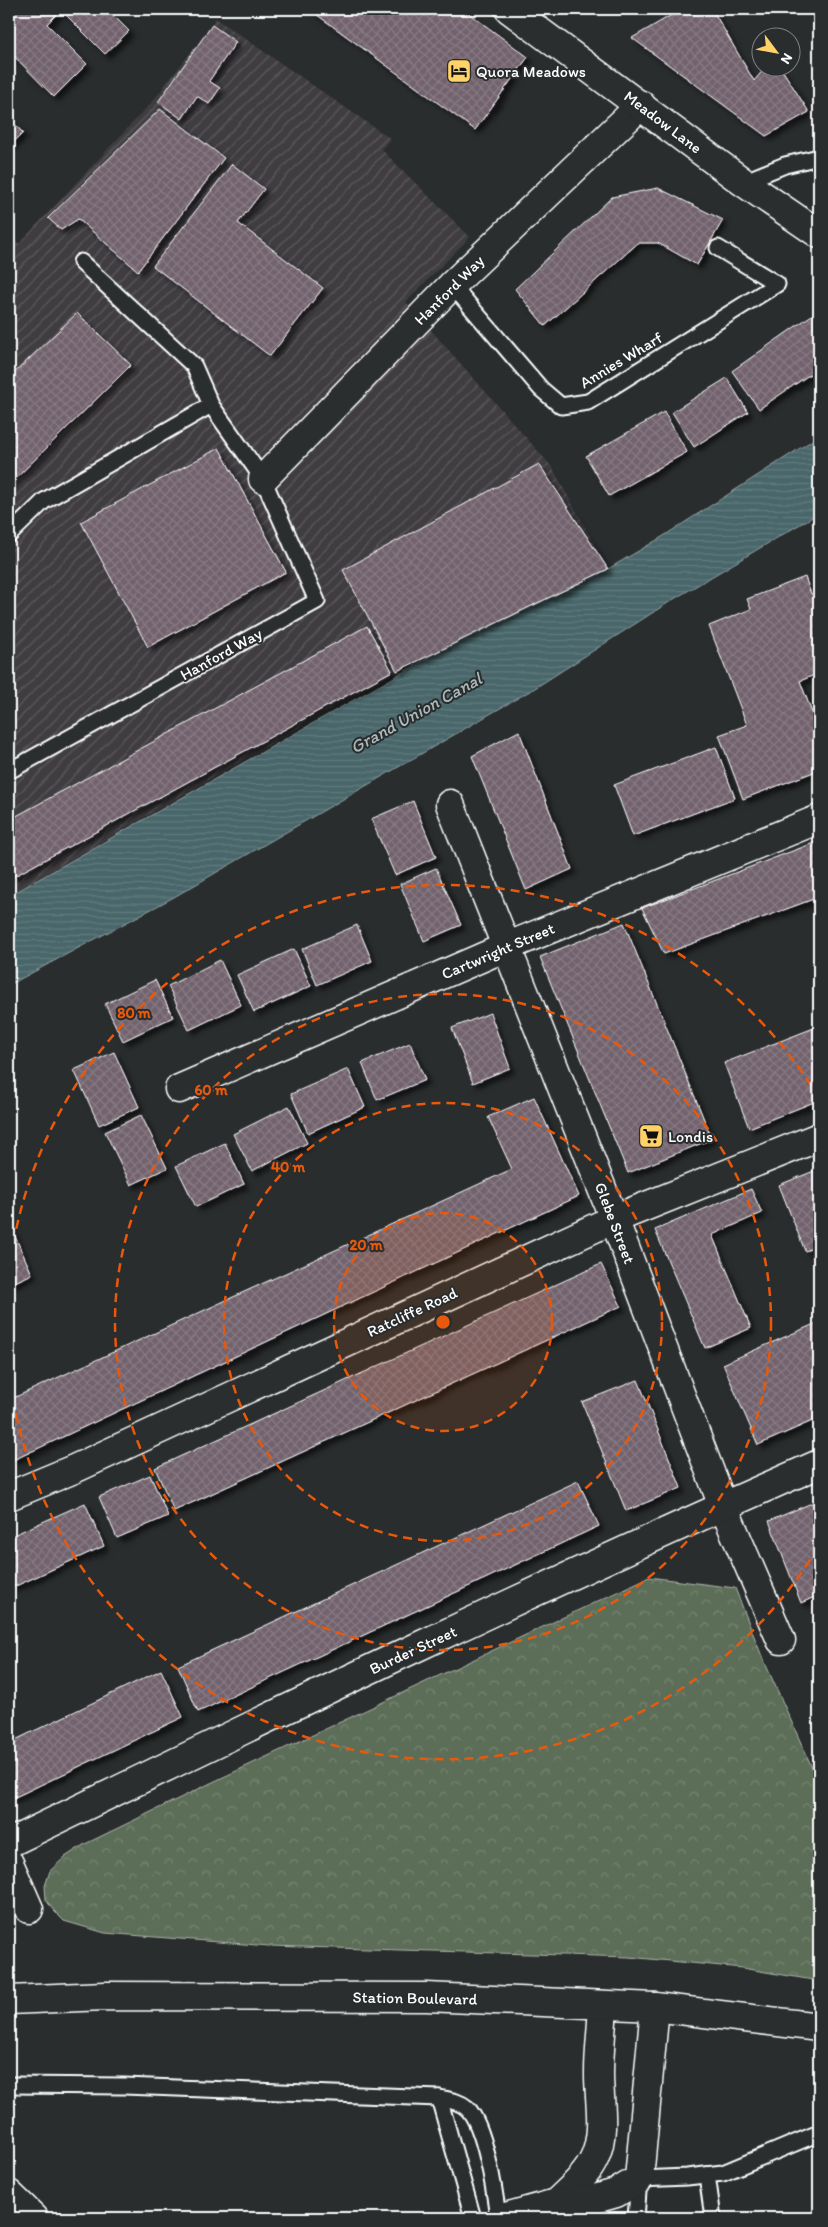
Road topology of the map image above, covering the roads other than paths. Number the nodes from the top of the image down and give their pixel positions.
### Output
1 (509, 9) edge
2 (641, 105) junction
3 (819, 157) edge
4 (743, 182) junction
5 (819, 234) edge
6 (718, 248) dead end
7 (81, 262) dead end
8 (452, 286) junction
9 (211, 405) junction
10 (263, 480) junction
11 (9, 535) edge
12 (9, 771) edge
13 (450, 804) dead end
14 (819, 819) edge
15 (506, 947) junction
16 (179, 1089) dead end
17 (819, 1137) edge
18 (614, 1219) junction
19 (819, 1464) edge
20 (9, 1496) edge
21 (723, 1506) junction
22 (781, 1640) dead end
23 (9, 1842) edge
24 (9, 1862) edge
25 (29, 1909) dead end
26 (9, 2000) edge
27 (603, 2005) junction
28 (655, 2007) junction
29 (819, 2027) edge
30 (9, 2085) edge
31 (439, 2098) junction
32 (819, 2133) edge
33 (707, 2175) junction
34 (638, 2179) junction
35 (9, 2194) edge
36 (556, 2204) junction
37 (34, 2218) edge
38 (473, 2218) edge
39 (500, 2218) edge
40 (636, 2218) edge
41 (713, 2218) edge

1 - 2 street, Meadow Lane
2 - 4 street, Meadow Lane
2 - 8 street, Hanford Way
3 - 4 lane
4 - 5 street, Meadow Lane
6 - 8 lane, Annies Wharf
7 - 9 lane, Hanford Way
8 - 10 street, Hanford Way
9 - 10 lane, Hanford Way
9 - 11 lane
10 - 12 lane, Hanford Way
13 - 15 street, Glebe Street
14 - 15 street, Cartwright Street
15 - 16 street, Cartwright Street
15 - 18 street, Glebe Street
17 - 18 street, Ratcliffe Road
18 - 20 street, Ratcliffe Road
18 - 21 street, Glebe Street
19 - 21 street, Burder Street
21 - 22 street, Glebe Street
21 - 23 street, Burder Street
24 - 25 street
26 - 27 street, Station Boulevard
27 - 28 street, Station Boulevard
27 - 36 street
28 - 29 street, Station Boulevard
28 - 34 street
30 - 31 lane
31 - 38 lane
31 - 39 lane
32 - 33 lane
33 - 34 lane
33 - 41 lane
34 - 36 street
34 - 40 lane
35 - 37 street
36 - 39 street

